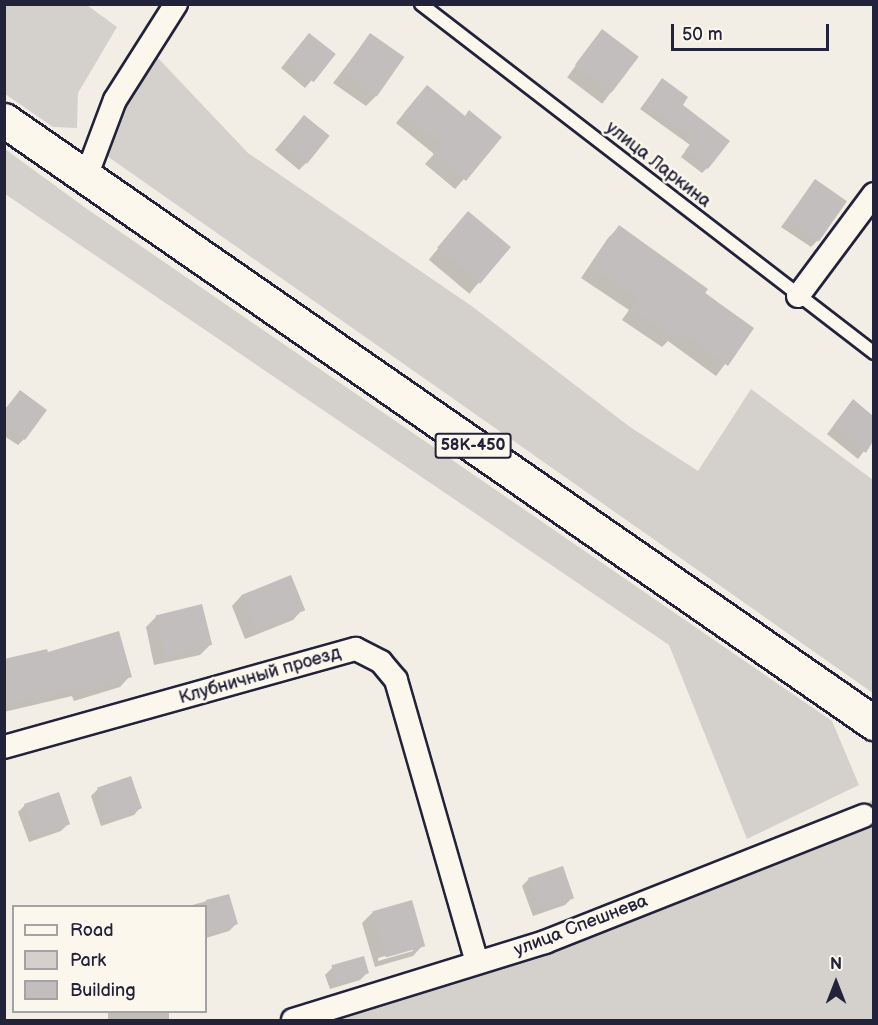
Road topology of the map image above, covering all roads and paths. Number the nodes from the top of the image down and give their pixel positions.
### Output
1 (176, 4) edge
2 (421, 4) edge
3 (4, 120) edge
4 (86, 177) junction
5 (873, 194) edge
6 (798, 296) junction
7 (873, 353) edge
8 (866, 719) edge
9 (4, 747) edge
10 (869, 811) edge
11 (477, 962) junction
12 (293, 1020) edge

1 - 4 street
2 - 6 lane, улица Ларкина
3 - 4 highway, 58К-450
4 - 8 highway, 58К-450
5 - 6 street
6 - 7 lane, улица Ларкина
9 - 11 street, Клубничный проезд
10 - 11 street, улица Спешнева
11 - 12 street, улица Спешнева

